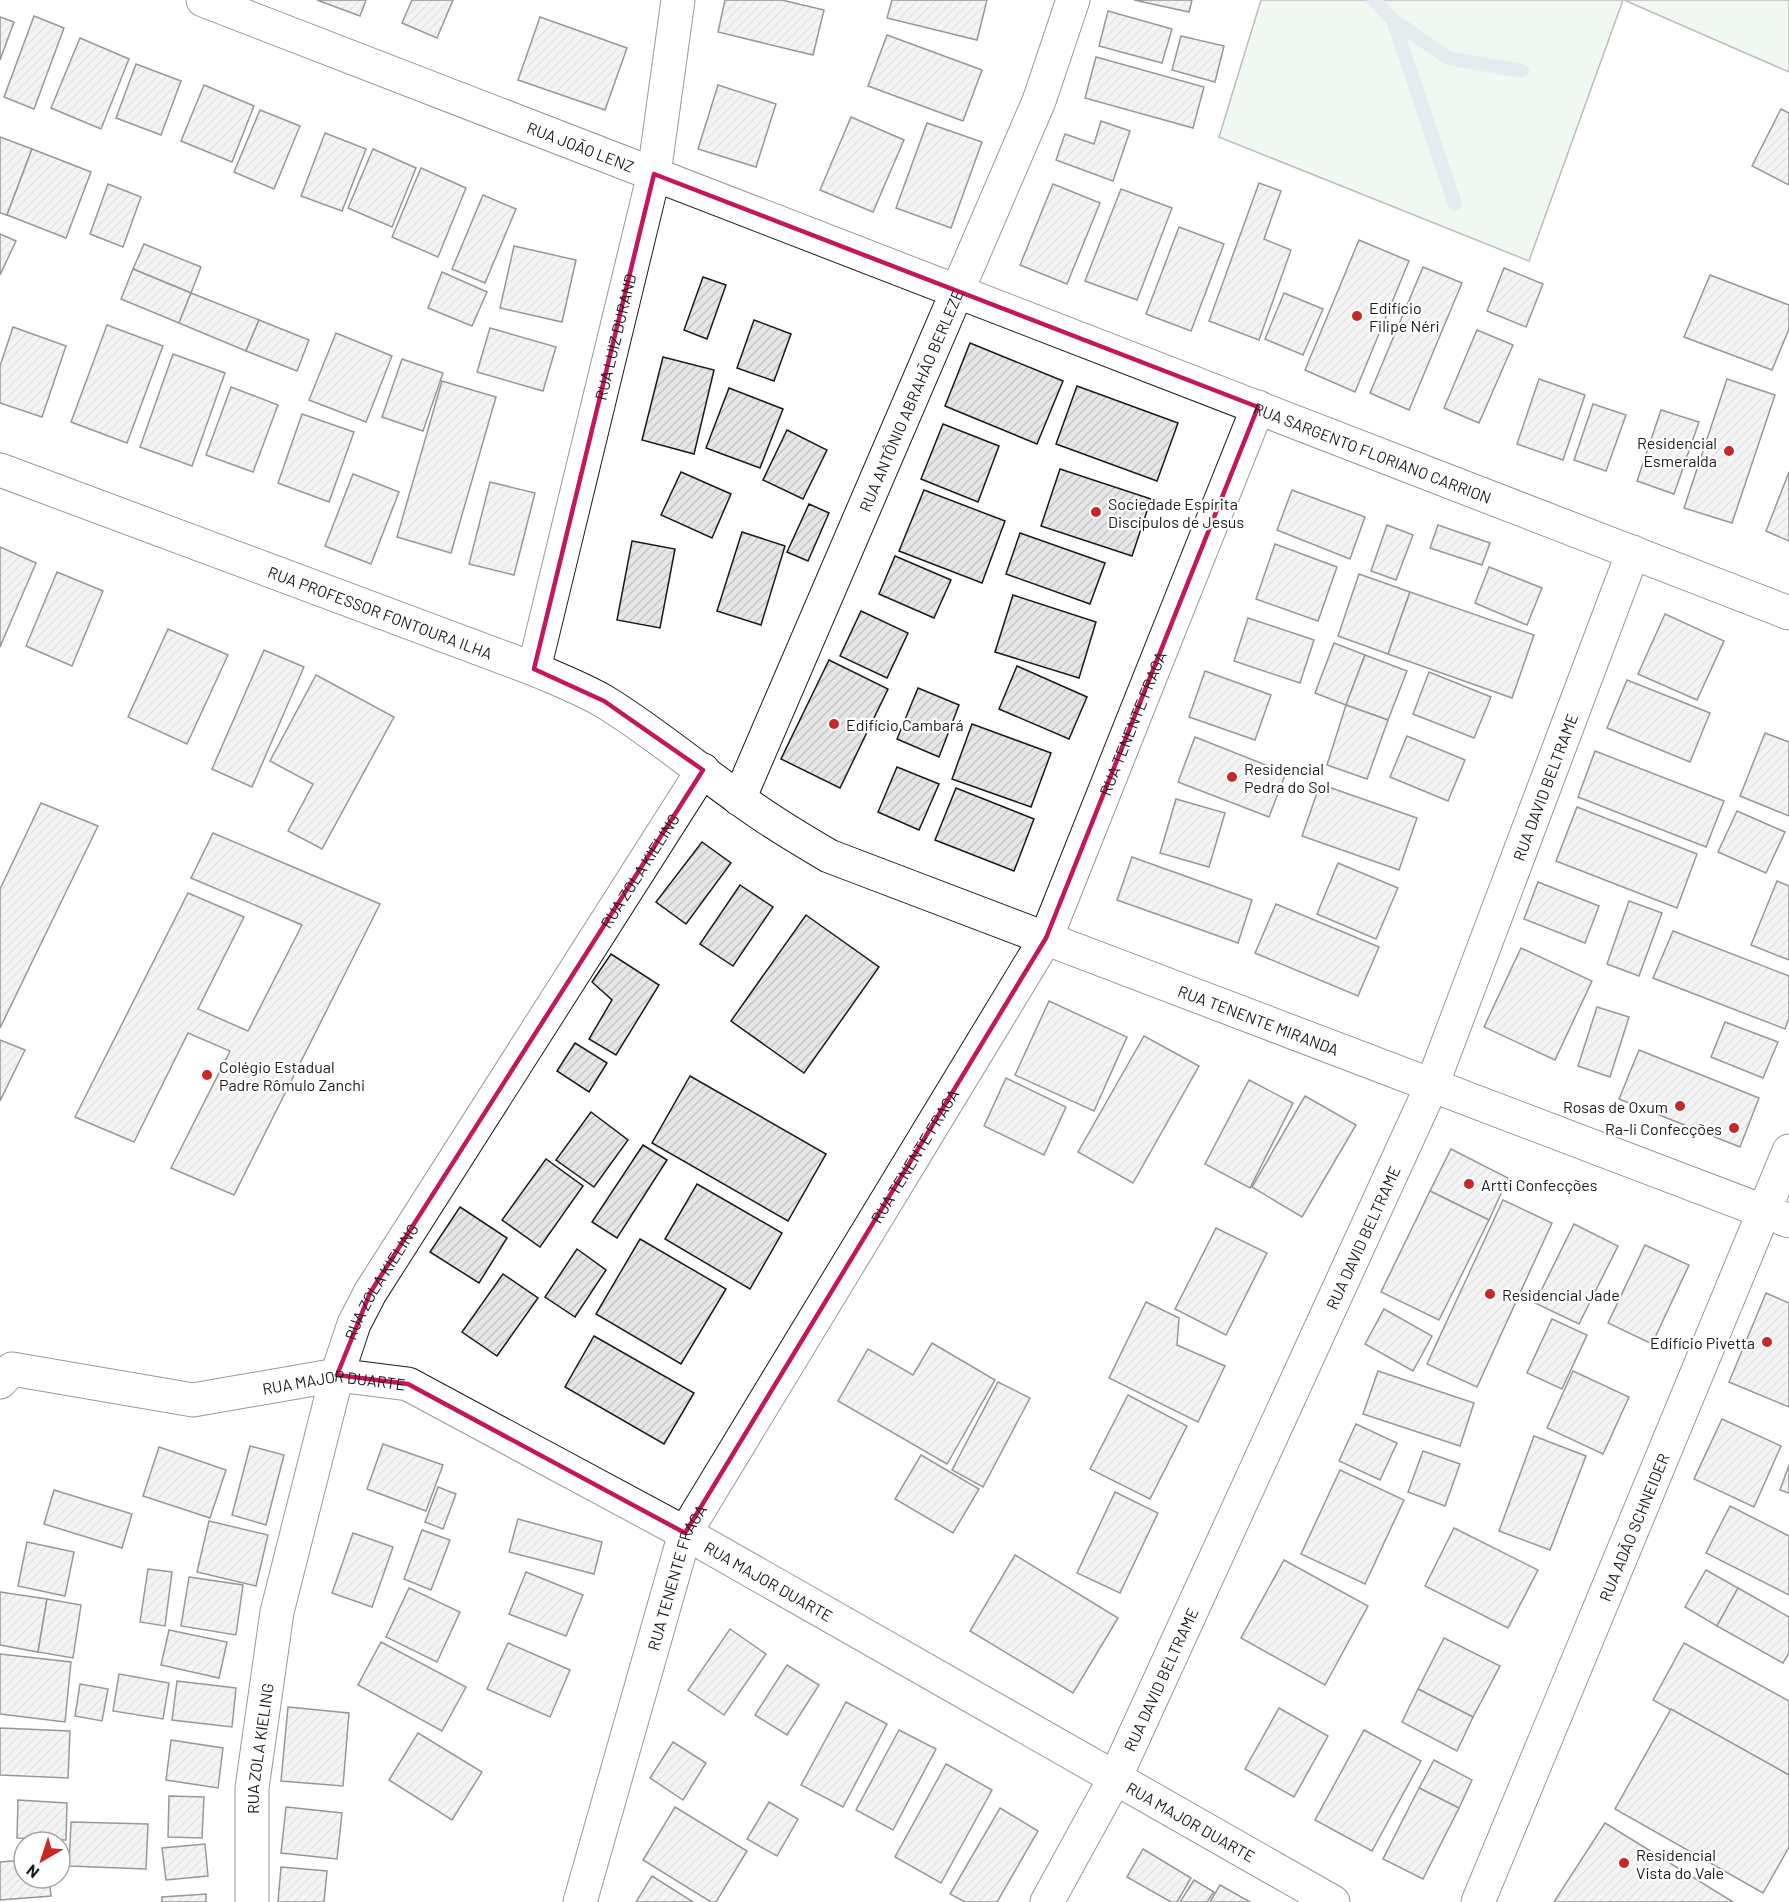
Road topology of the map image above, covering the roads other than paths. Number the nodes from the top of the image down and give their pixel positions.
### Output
1 (203, 0) edge
2 (678, 0) edge
3 (1073, 0) edge
4 (654, 174) junction
5 (957, 292) junction
6 (1258, 407) junction
7 (0, 470) edge
8 (1633, 552) junction
9 (1789, 613) edge
10 (534, 669) junction
11 (703, 770) junction
12 (739, 799) junction
13 (1046, 938) junction
14 (1432, 1085) junction
15 (1789, 1151) edge
16 (1777, 1216) edge
17 (337, 1375) junction
18 (0, 1382) edge
19 (685, 1533) junction
20 (1115, 1778) junction
21 (252, 1902) edge
22 (580, 1902) edge
23 (1047, 1902) edge
24 (1333, 1902) edge
25 (1478, 1902) edge

1 - 4 street, RUA JOÃO LENZ
2 - 4 street, RUA LUIZ DURAND
3 - 5 street, RUA ANTÔNIO ABRAHÃO BERLEZE
4 - 5 street, RUA JOÃO LENZ
4 - 10 street, RUA LUIZ DURAND
5 - 6 street, RUA SARGENTO FLORIANO CARRION
5 - 12 street, RUA ANTÔNIO ABRAHÃO BERLEZE
6 - 8 street, RUA SARGENTO FLORIANO CARRION
6 - 13 street, RUA TENENTE FRAGA
7 - 10 street, RUA PROFESSOR FONTOURA ILHA
8 - 9 street, RUA SARGENTO FLORIANO CARRION
8 - 14 street, RUA DAVID BELTRAME
10 - 11 street, RUA PROFESSOR FONTOURA ILHA
11 - 12 street, RUA PROFESSOR FONTOURA ILHA
11 - 17 street, RUA ZOLA KIELING
12 - 13 street, RUA TENENTE MIRANDA
13 - 14 street, RUA TENENTE MIRANDA
13 - 19 street, RUA TENENTE FRAGA
14 - 16 street, RUA TENENTE MIRANDA
14 - 20 street, RUA DAVID BELTRAME
15 - 16 street, RUA ADÃO SCHNEIDER
16 - 25 street, RUA ADÃO SCHNEIDER
17 - 18 street, RUA MAJOR DUARTE
17 - 19 street, RUA MAJOR DUARTE
17 - 21 street, RUA ZOLA KIELING
19 - 20 street, RUA MAJOR DUARTE
19 - 22 street, RUA TENENTE FRAGA
20 - 23 street, RUA DAVID BELTRAME
20 - 24 street, RUA MAJOR DUARTE

